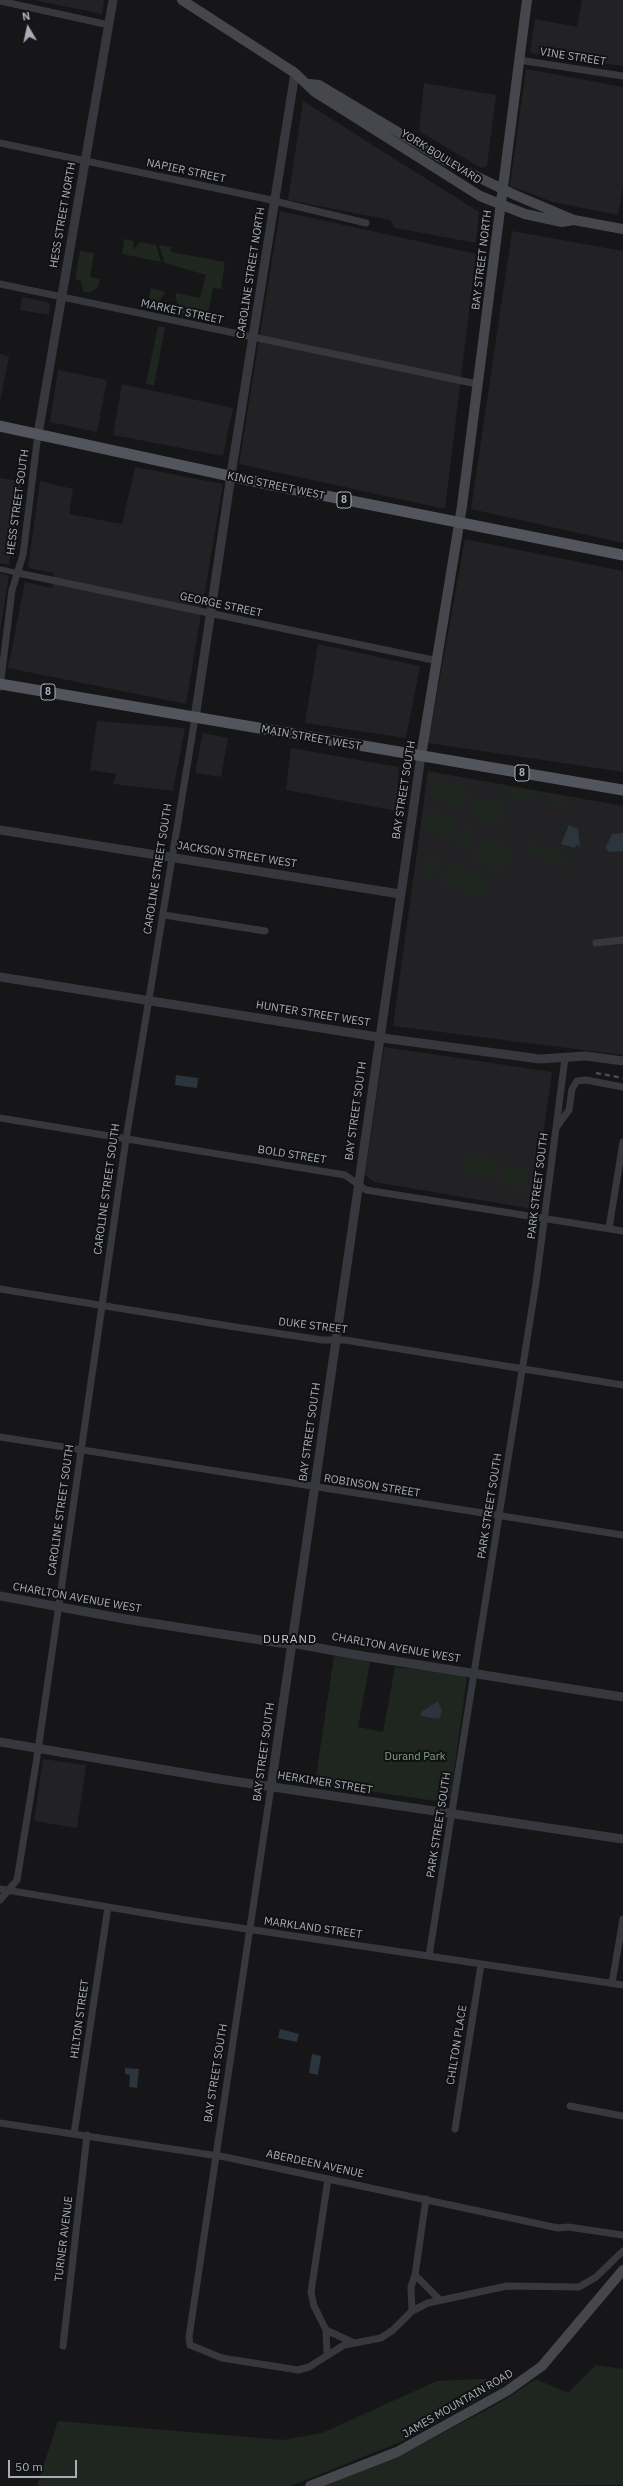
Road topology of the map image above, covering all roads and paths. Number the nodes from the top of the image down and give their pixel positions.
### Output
1 (113, 0) edge
2 (182, 0) edge
3 (527, 0) edge
4 (0, 1) edge
5 (109, 26) junction
6 (519, 60) junction
7 (295, 73) junction
8 (623, 76) edge
9 (309, 84) junction
10 (0, 143) edge
11 (85, 161) junction
12 (503, 189) junction
13 (274, 202) junction
14 (501, 204) junction
15 (574, 220) junction
16 (366, 223) dead end
17 (623, 229) edge
18 (0, 284) edge
19 (61, 297) junction
20 (253, 338) junction
21 (477, 384) junction
22 (0, 426) edge
23 (38, 434) junction
24 (231, 476) junction
25 (458, 522) junction
26 (623, 555) edge
27 (0, 569) edge
28 (18, 573) junction
29 (209, 615) junction
30 (438, 661) junction
31 (0, 684) edge
32 (0, 690) edge
33 (195, 718) junction
34 (421, 756) junction
35 (623, 790) edge
36 (0, 830) edge
37 (172, 857) junction
38 (400, 894) junction
39 (164, 915) junction
40 (265, 930) dead end
41 (623, 940) edge
42 (596, 943) dead end
43 (0, 976) edge
44 (148, 1001) junction
45 (379, 1037) junction
46 (565, 1058) junction
47 (623, 1061) edge
48 (623, 1086) edge
49 (0, 1118) edge
50 (556, 1129) junction
51 (126, 1139) junction
52 (623, 1142) edge
53 (358, 1184) junction
54 (545, 1219) junction
55 (609, 1228) junction
56 (623, 1231) edge
57 (0, 1289) edge
58 (102, 1306) junction
59 (335, 1340) junction
60 (521, 1369) junction
61 (623, 1386) edge
62 (0, 1437) edge
63 (81, 1450) junction
64 (315, 1488) junction
65 (499, 1517) junction
66 (623, 1535) edge
67 (0, 1596) edge
68 (59, 1608) junction
69 (292, 1643) junction
70 (475, 1673) junction
71 (623, 1697) edge
72 (0, 1742) edge
73 (39, 1748) junction
74 (271, 1787) junction
75 (451, 1814) junction
76 (623, 1839) edge
77 (4, 1889) edge
78 (0, 1900) edge
79 (108, 1907) junction
80 (623, 1919) edge
81 (250, 1929) junction
82 (430, 1956) junction
83 (481, 1965) junction
84 (612, 1983) junction
85 (623, 1985) edge
86 (570, 2106) dead end
87 (623, 2116) edge
88 (0, 2123) edge
89 (455, 2129) dead end
90 (74, 2134) junction
91 (87, 2135) junction
92 (216, 2157) junction
93 (328, 2179) junction
94 (426, 2199) junction
95 (623, 2236) edge
96 (623, 2251) edge
97 (623, 2270) edge
98 (415, 2275) junction
99 (440, 2300) junction
100 (412, 2311) junction
101 (326, 2330) junction
102 (354, 2343) junction
103 (63, 2346) dead end
104 (327, 2355) junction
105 (310, 2486) edge

1 - 5 street, HESS STREET NORTH
2 - 7 main road, YORK BOULEVARD
3 - 6 main road, BAY STREET NORTH
4 - 5 street
5 - 11 street, HESS STREET NORTH
6 - 8 street, VINE STREET
6 - 12 main road, BAY STREET NORTH
7 - 9 main road, YORK BOULEVARD
7 - 13 street, CAROLINE STREET NORTH
9 - 12 main road, YORK BOULEVARD
9 - 14 main road, YORK BOULEVARD
10 - 11 street, NAPIER STREET
11 - 13 street, NAPIER STREET
11 - 19 street, HESS STREET NORTH
12 - 14 main road, BAY STREET NORTH
12 - 15 main road, YORK BOULEVARD
13 - 16 street, NAPIER STREET
13 - 20 street, CAROLINE STREET NORTH
14 - 15 main road, YORK BOULEVARD
14 - 21 main road, BAY STREET NORTH
15 - 17 main road, YORK BOULEVARD
18 - 19 street, MARKET STREET
19 - 20 street, MARKET STREET
19 - 23 street, HESS STREET NORTH
20 - 21 street, MARKET STREET
20 - 24 street, CAROLINE STREET NORTH
21 - 25 main road, BAY STREET NORTH
22 - 23 main road, KING STREET WEST / 8
23 - 24 main road, KING STREET WEST / 8
23 - 28 street, HESS STREET SOUTH
24 - 25 main road, KING STREET WEST / 8
24 - 29 street, CAROLINE STREET SOUTH
25 - 26 main road, KING STREET WEST / 8
25 - 30 main road, BAY STREET SOUTH
27 - 28 street, GEORGE STREET
28 - 29 street, GEORGE STREET
28 - 31 street, HESS STREET SOUTH
29 - 30 street, GEORGE STREET
29 - 33 street, CAROLINE STREET SOUTH
30 - 34 main road, BAY STREET SOUTH
31 - 32 street, HESS STREET SOUTH
31 - 33 main road, MAIN STREET WEST / 8
33 - 34 main road, MAIN STREET WEST / 8
33 - 37 street, CAROLINE STREET SOUTH
34 - 35 main road, MAIN STREET WEST / 8
34 - 38 street, BAY STREET SOUTH
36 - 37 street, JACKSON STREET WEST
37 - 38 street, JACKSON STREET WEST
37 - 39 street, CAROLINE STREET SOUTH
38 - 45 street, BAY STREET SOUTH
39 - 40 street
39 - 44 street, CAROLINE STREET SOUTH
41 - 42 street
43 - 44 street, HUNTER STREET WEST
44 - 45 street, HUNTER STREET WEST
44 - 51 street, CAROLINE STREET SOUTH
45 - 46 street, HUNTER STREET WEST
45 - 53 street, BAY STREET SOUTH
46 - 47 street, HUNTER STREET WEST
46 - 50 street, PARK STREET SOUTH
48 - 50 street
49 - 51 street, BOLD STREET
50 - 54 street, PARK STREET SOUTH
51 - 53 street, BOLD STREET
51 - 58 street, CAROLINE STREET SOUTH
52 - 55 street
53 - 54 street, BOLD STREET
53 - 59 street, BAY STREET SOUTH
54 - 55 street, BOLD STREET
54 - 60 street, PARK STREET SOUTH
55 - 56 street, BOLD STREET
57 - 58 street, DUKE STREET
58 - 59 street, DUKE STREET
58 - 63 street, CAROLINE STREET SOUTH
59 - 60 street, DUKE STREET
59 - 64 street, BAY STREET SOUTH
60 - 61 street, DUKE STREET
60 - 65 street, PARK STREET SOUTH
62 - 63 street, ROBINSON STREET
63 - 64 street, ROBINSON STREET
63 - 68 street, CAROLINE STREET SOUTH
64 - 65 street, ROBINSON STREET
64 - 69 street, BAY STREET SOUTH
65 - 66 street, ROBINSON STREET
65 - 70 street, PARK STREET SOUTH
67 - 68 street, CHARLTON AVENUE WEST
68 - 69 street, CHARLTON AVENUE WEST
68 - 73 street, CAROLINE STREET SOUTH
69 - 70 street, CHARLTON AVENUE WEST
69 - 74 street, BAY STREET SOUTH
70 - 71 street, CHARLTON AVENUE WEST
70 - 75 street, PARK STREET SOUTH
72 - 73 street, HERKIMER STREET
73 - 74 street, HERKIMER STREET
73 - 77 street, CAROLINE STREET SOUTH
74 - 75 street, HERKIMER STREET
74 - 81 street, BAY STREET SOUTH
75 - 76 street, HERKIMER STREET
75 - 82 street, PARK STREET SOUTH
77 - 78 street, CAROLINE STREET SOUTH
77 - 79 street, MARKLAND STREET
79 - 81 street, MARKLAND STREET
79 - 90 street, HILTON STREET
80 - 84 street
81 - 82 street, MARKLAND STREET
81 - 92 street, BAY STREET SOUTH
82 - 83 street, MARKLAND STREET
83 - 84 street, MARKLAND STREET
83 - 89 street, CHILTON PLACE
84 - 85 street, MARKLAND STREET
86 - 87 street
88 - 90 street, ABERDEEN AVENUE
90 - 91 street, ABERDEEN AVENUE
91 - 92 street, ABERDEEN AVENUE
91 - 103 street, TURNER AVENUE
92 - 93 street, ABERDEEN AVENUE
92 - 104 street, BAY STREET SOUTH
93 - 94 street, ABERDEEN AVENUE
93 - 101 street
94 - 95 street, ABERDEEN AVENUE
94 - 98 street
96 - 99 street
97 - 105 main road, JAMES MOUNTAIN ROAD
98 - 99 street
98 - 100 street
99 - 100 street
100 - 102 street
101 - 102 street
101 - 104 street
102 - 104 street

